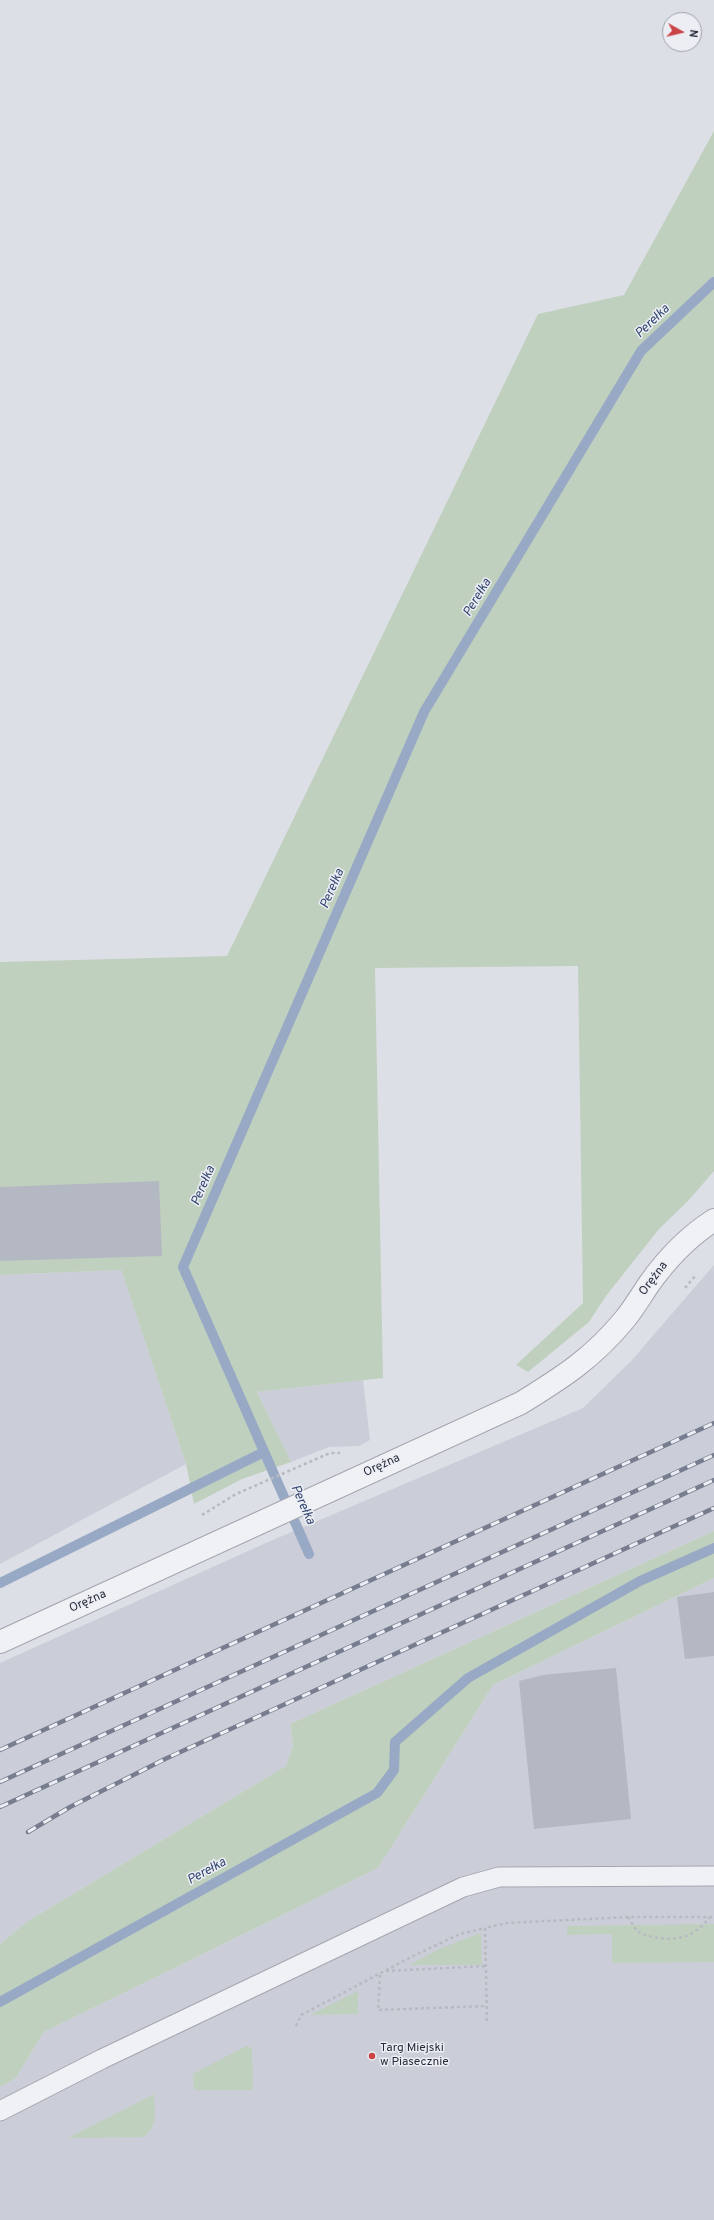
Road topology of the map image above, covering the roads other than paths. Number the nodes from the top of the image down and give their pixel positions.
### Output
1 (714, 1220) edge
2 (0, 1642) edge
3 (714, 1876) edge
4 (0, 2111) edge

1 - 2 street, Orężna
3 - 4 lane

